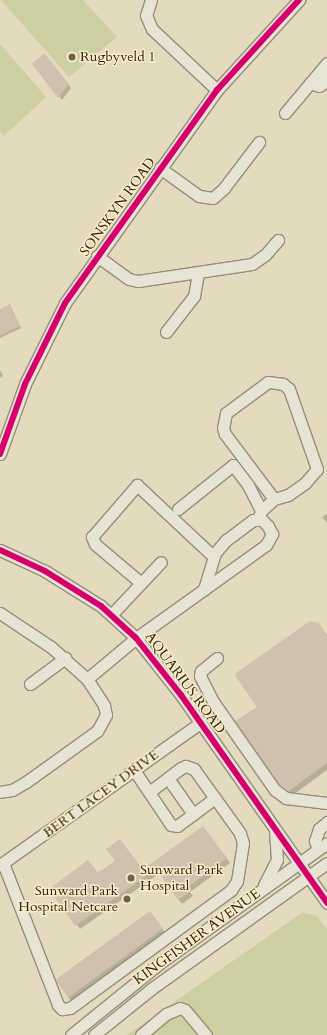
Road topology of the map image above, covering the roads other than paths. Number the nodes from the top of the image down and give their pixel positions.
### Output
1 (151, 0) edge
2 (299, 0) edge
3 (324, 67) edge
4 (217, 90) junction
5 (284, 113) dead end
6 (259, 142) dead end
7 (160, 168) junction
8 (278, 240) dead end
9 (97, 256) junction
10 (198, 273) junction
11 (166, 332) dead end
12 (0, 454) edge
13 (274, 499) junction
14 (178, 510) dead end
15 (259, 515) junction
16 (0, 550) edge
17 (214, 556) junction
18 (161, 562) dead end
19 (141, 583) junction
20 (204, 589) junction
21 (0, 613) edge
22 (112, 614) junction
23 (136, 638) junction
24 (64, 658) junction
25 (217, 658) dead end
26 (87, 679) junction
27 (30, 684) dead end
28 (201, 722) junction
29 (134, 770) junction
30 (172, 784) dead end
31 (0, 792) edge
32 (149, 792) junction
33 (215, 798) junction
34 (327, 803) edge
35 (193, 814) junction
36 (327, 822) edge
37 (274, 829) junction
38 (323, 846) edge
39 (299, 863) junction
40 (327, 863) edge
41 (1, 864) edge
42 (308, 876) junction
43 (259, 892) junction
44 (327, 903) edge
45 (70, 1035) edge
46 (94, 1035) edge
47 (141, 1035) edge
48 (206, 1035) edge

1 - 4 street
2 - 4 street, SONSKYN ROAD
3 - 5 street
4 - 7 street, SONSKYN ROAD
6 - 7 street
7 - 9 street, SONSKYN ROAD
8 - 10 street
9 - 10 street
9 - 12 street, SONSKYN ROAD
10 - 11 street
13 - 13 street
13 - 15 street
14 - 15 street
15 - 17 street
15 - 20 street
16 - 22 street, AQUARIUS ROAD
17 - 19 street
17 - 20 street
18 - 19 street
19 - 22 street
20 - 23 street
21 - 24 street
22 - 23 street, AQUARIUS ROAD
23 - 26 street
23 - 28 street, AQUARIUS ROAD
24 - 26 street
24 - 27 street
25 - 34 street
26 - 31 street
28 - 29 street, BERT LACEY DRIVE
28 - 37 street, AQUARIUS ROAD
29 - 32 street
29 - 41 street, BERT LACEY DRIVE
30 - 35 street
32 - 33 street
32 - 35 street
33 - 35 street
33 - 41 street
36 - 38 street
37 - 39 street, AQUARIUS ROAD
37 - 43 street
38 - 39 street, KINGFISHER AVENUE
39 - 42 street, AQUARIUS ROAD
39 - 43 street, KINGFISHER AVENUE
40 - 42 street, KINGFISHER AVENUE
42 - 44 street, AQUARIUS ROAD
42 - 46 street, KINGFISHER AVENUE
43 - 45 street, KINGFISHER AVENUE
47 - 48 street

